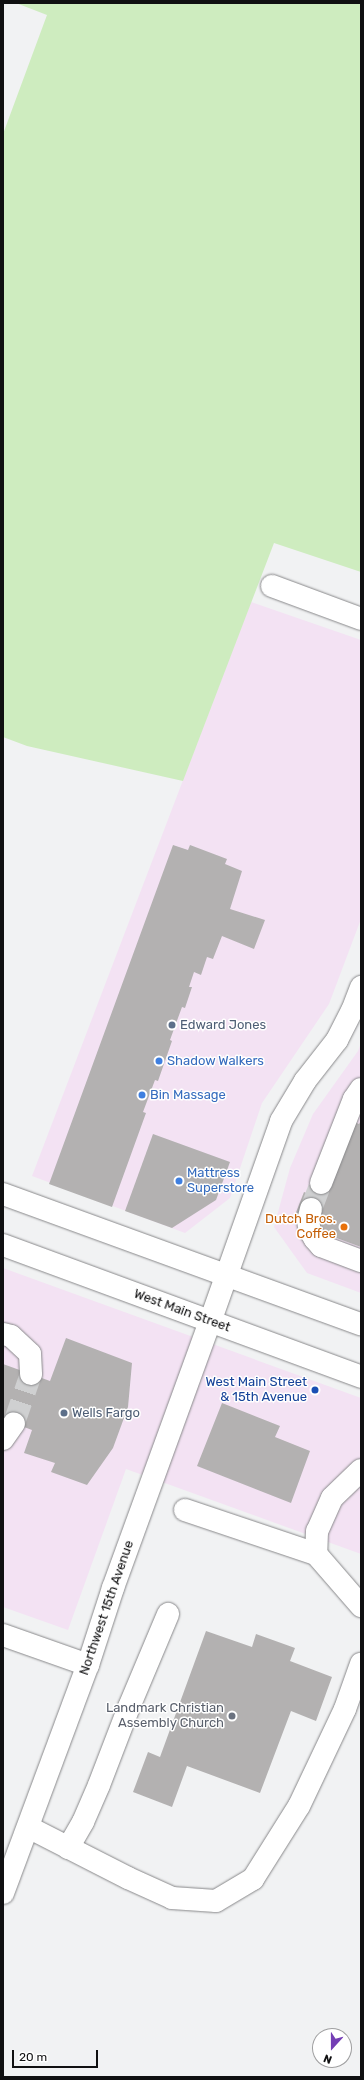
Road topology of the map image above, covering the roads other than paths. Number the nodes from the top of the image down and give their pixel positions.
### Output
1 (272, 586) dead end
2 (361, 619) edge
3 (360, 993) edge
4 (361, 1089) edge
5 (321, 1184) tunnel mouth
6 (3, 1194) edge
7 (311, 1209) tunnel mouth
8 (3, 1245) edge
9 (361, 1261) edge
10 (226, 1276) junction
11 (210, 1322) junction
12 (361, 1324) edge
13 (3, 1334) edge
14 (31, 1374) tunnel mouth
15 (361, 1377) edge
16 (361, 1470) edge
17 (185, 1510) dead end
18 (316, 1554) junction
19 (361, 1606) edge
20 (168, 1614) dead end
21 (3, 1635) edge
22 (361, 1664) edge
23 (88, 1665) junction
24 (28, 1827) junction
25 (68, 1848) junction
26 (3, 1893) edge

1 - 2 main road
3 - 10 main road, Northwest 15th Avenue
4 - 5 main road
6 - 10 main road
7 - 9 main road
8 - 11 main road, West Main Street
10 - 11 main road, Northwest 15th Avenue
10 - 12 main road
11 - 15 main road, West Main Street
11 - 23 main road, Northwest 15th Avenue
13 - 14 main road
16 - 18 main road
17 - 18 main road
18 - 19 main road
20 - 25 main road
21 - 23 main road
22 - 25 main road
23 - 24 main road, Northwest 15th Avenue
24 - 25 main road
24 - 26 main road, Northwest 15th Avenue

